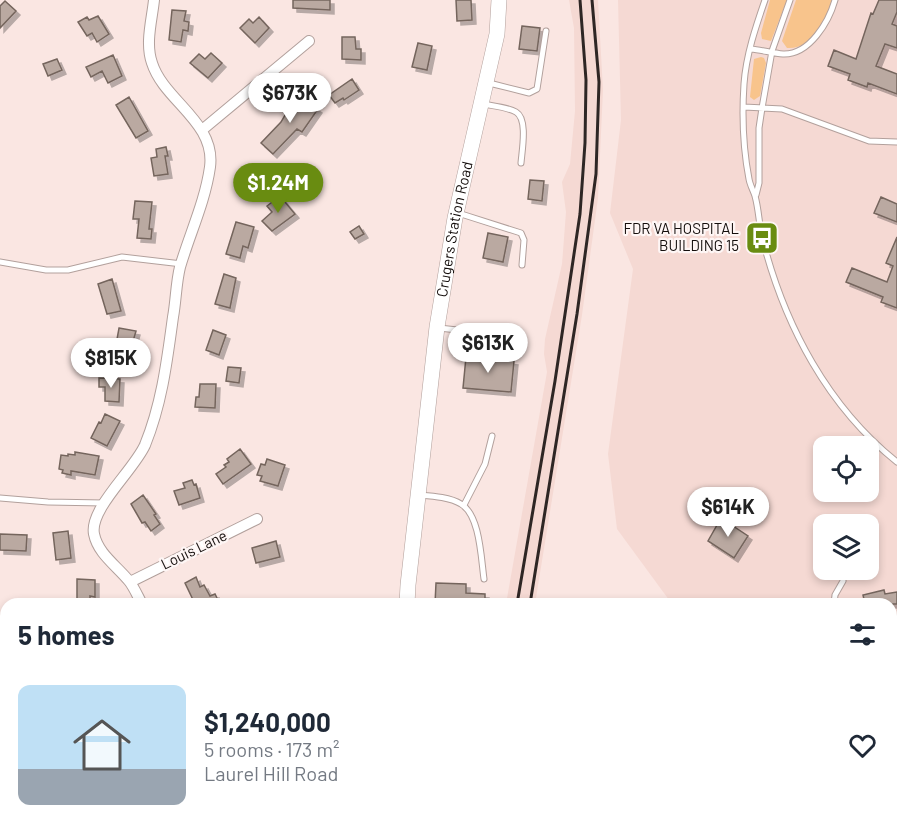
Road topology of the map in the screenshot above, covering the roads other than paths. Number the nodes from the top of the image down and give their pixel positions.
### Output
1 (154, 0) edge
2 (499, 0) edge
3 (765, 0) edge
4 (790, 0) edge
5 (835, 0) edge
6 (546, 31) dead end
7 (309, 41) dead end
8 (751, 49) junction
9 (772, 51) junction
10 (486, 83) junction
11 (481, 104) junction
12 (744, 107) junction
13 (762, 108) junction
14 (202, 130) junction
15 (897, 142) edge
16 (521, 163) dead end
17 (755, 196) junction
18 (456, 212) junction
19 (0, 262) edge
20 (182, 264) junction
21 (522, 265) dead end
22 (437, 327) junction
23 (494, 334) dead end
24 (492, 436) dead end
25 (897, 462) edge
26 (417, 494) junction
27 (0, 498) edge
28 (104, 503) junction
29 (464, 505) junction
30 (257, 519) dead end
31 (484, 579) dead end
32 (843, 581) dead end
33 (130, 582) junction
34 (139, 598) edge
35 (408, 598) edge
36 (835, 598) edge

1 - 14 street
2 - 10 street, Crugers Station Road
3 - 8 lane
4 - 9 lane
5 - 9 lane
6 - 10 lane
7 - 14 street
8 - 9 lane
8 - 12 lane
9 - 13 lane
10 - 11 street, Crugers Station Road
11 - 16 lane
11 - 18 street, Crugers Station Road
12 - 13 lane
12 - 17 lane
13 - 15 lane
13 - 17 lane
14 - 20 street
17 - 25 lane
18 - 21 lane
18 - 22 street, Crugers Station Road
19 - 20 lane
20 - 28 street
22 - 23 lane
22 - 26 street, Crugers Station Road
24 - 29 lane
26 - 29 lane
26 - 35 street, Crugers Station Road
27 - 28 lane
28 - 33 street
29 - 31 lane
30 - 33 street, Louis Lane
32 - 36 lane
33 - 34 street

